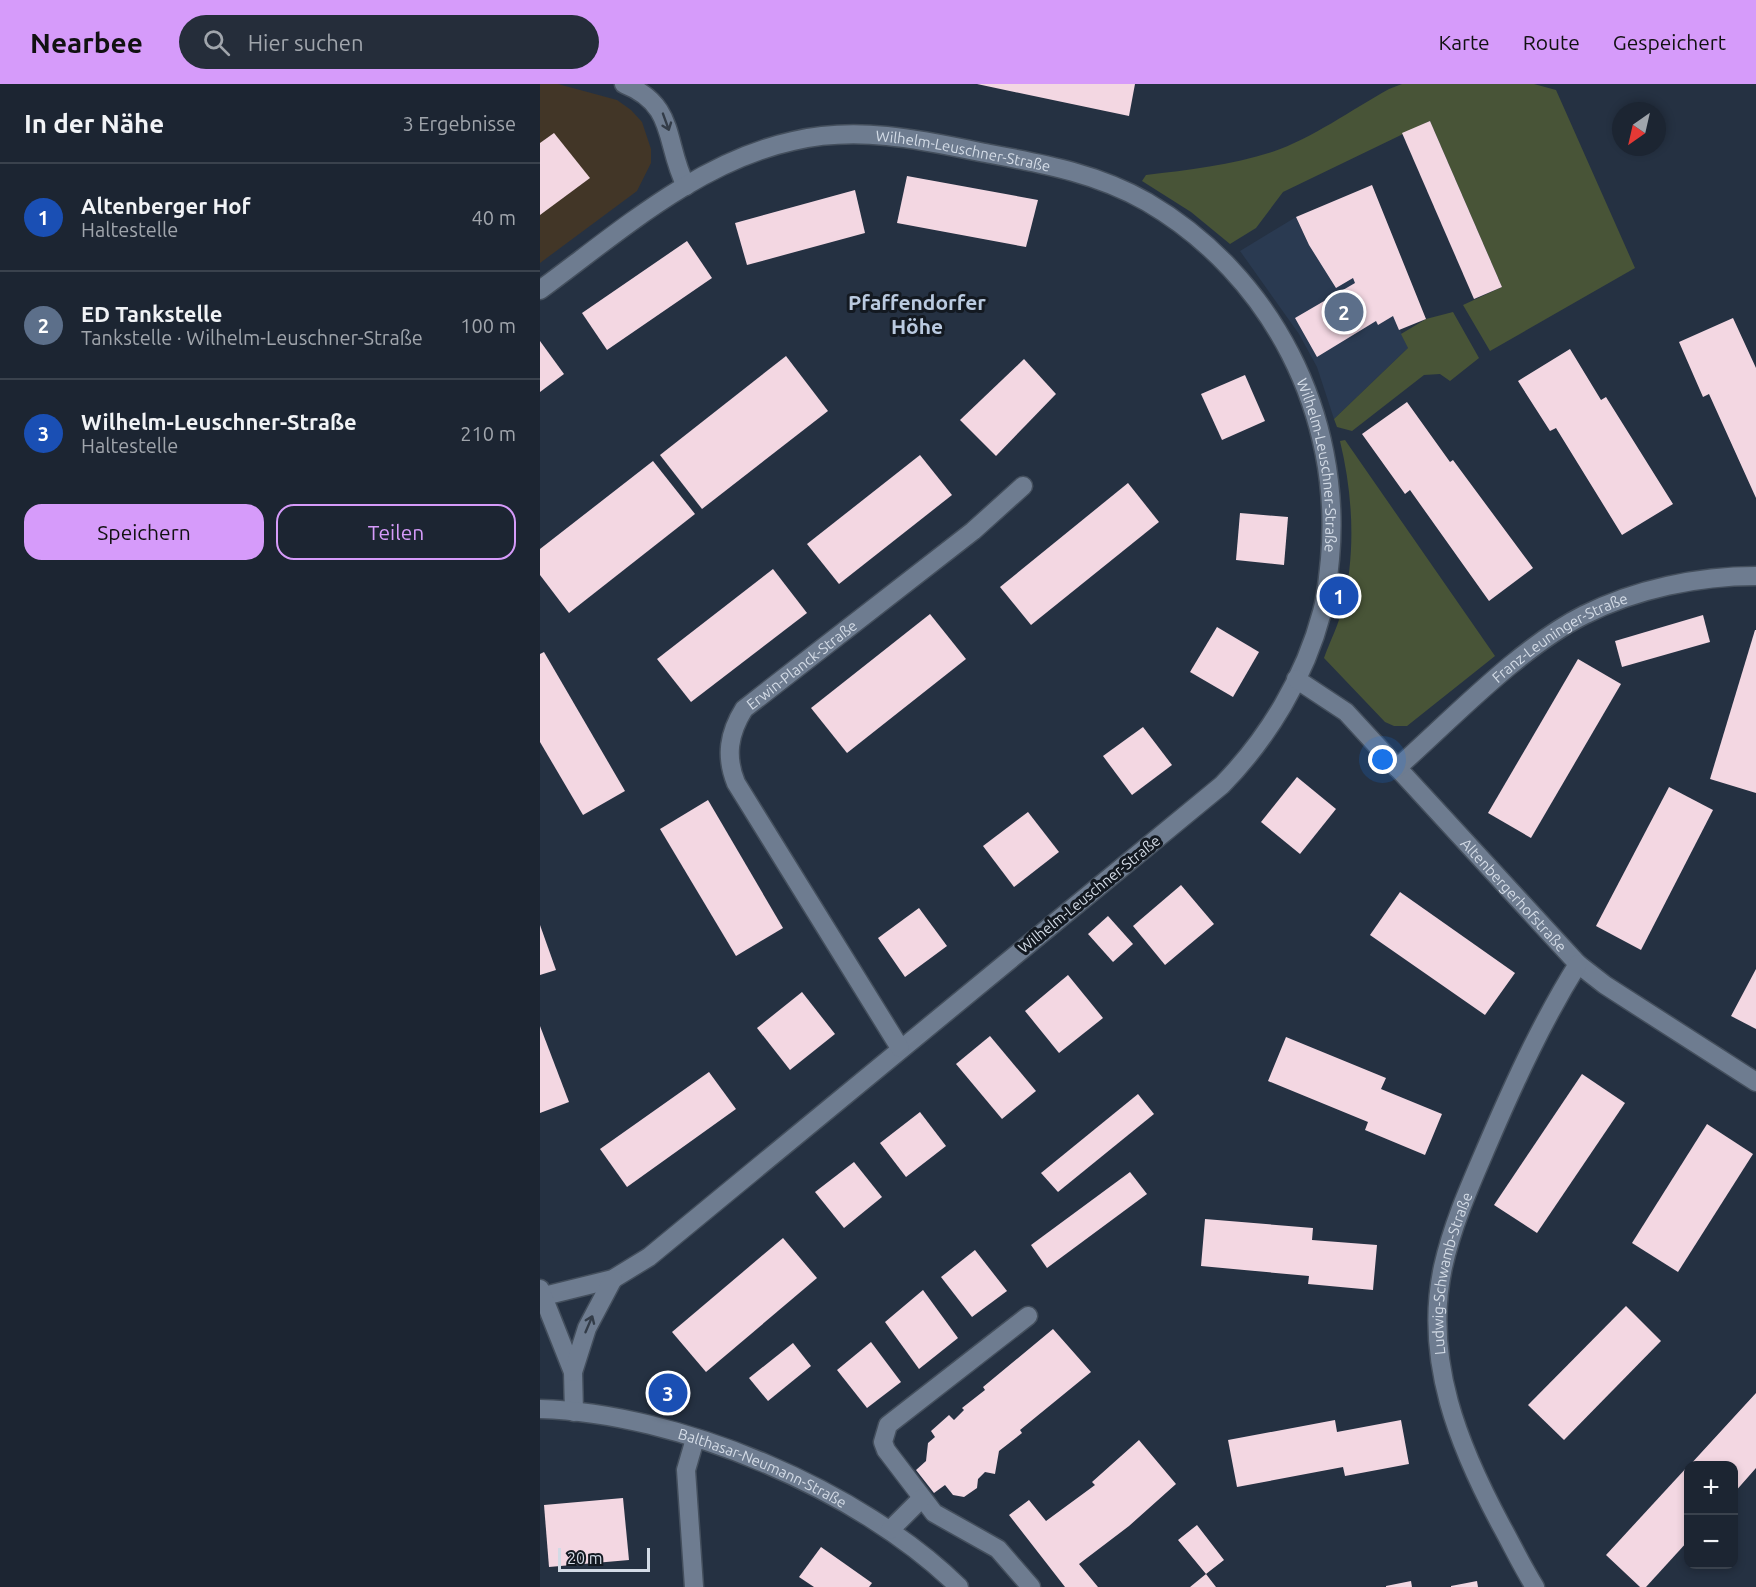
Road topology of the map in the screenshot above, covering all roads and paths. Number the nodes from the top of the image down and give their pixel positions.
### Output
1 (624, 84) edge
2 (686, 186) junction
3 (540, 290) edge
4 (1023, 486) dead end
5 (1756, 576) edge
6 (1296, 679) junction
7 (1397, 768) junction
8 (1578, 964) junction
9 (900, 1048) junction
10 (1756, 1082) edge
11 (613, 1279) junction
12 (541, 1294) edge
13 (1028, 1316) dead end
14 (573, 1372) junction
15 (540, 1409) edge
16 (574, 1412) junction
17 (695, 1439) junction
18 (922, 1498) junction
19 (890, 1530) junction
20 (694, 1587) edge
21 (959, 1587) edge
22 (1031, 1587) edge
23 (1535, 1587) edge

1 -> 2 street
2 - 3 street, Wilhelm-Leuschner-Straße
2 - 6 street, Wilhelm-Leuschner-Straße
4 - 9 street, Erwin-Planck-Straße
5 - 7 street, Franz-Leuninger-Straße
6 - 7 street, Altenbergerhofstraße
6 - 9 street, Wilhelm-Leuschner-Straße
7 - 8 street, Altenbergerhofstraße
8 - 10 street, Altenbergerhofstraße
8 - 23 street, Ludwig-Schwamb-Straße
9 - 11 street, Wilhelm-Leuschner-Straße
11 - 12 street, Wilhelm-Leuschner-Straße
14 -> 11 street
12 - 14 street
13 - 18 street
14 - 16 street
15 - 16 street, Balthasar-Neumann-Straße
16 - 17 street, Balthasar-Neumann-Straße
17 - 19 street, Balthasar-Neumann-Straße
17 - 20 street
18 - 19 street
18 - 22 street
19 - 21 street, Balthasar-Neumann-Straße

